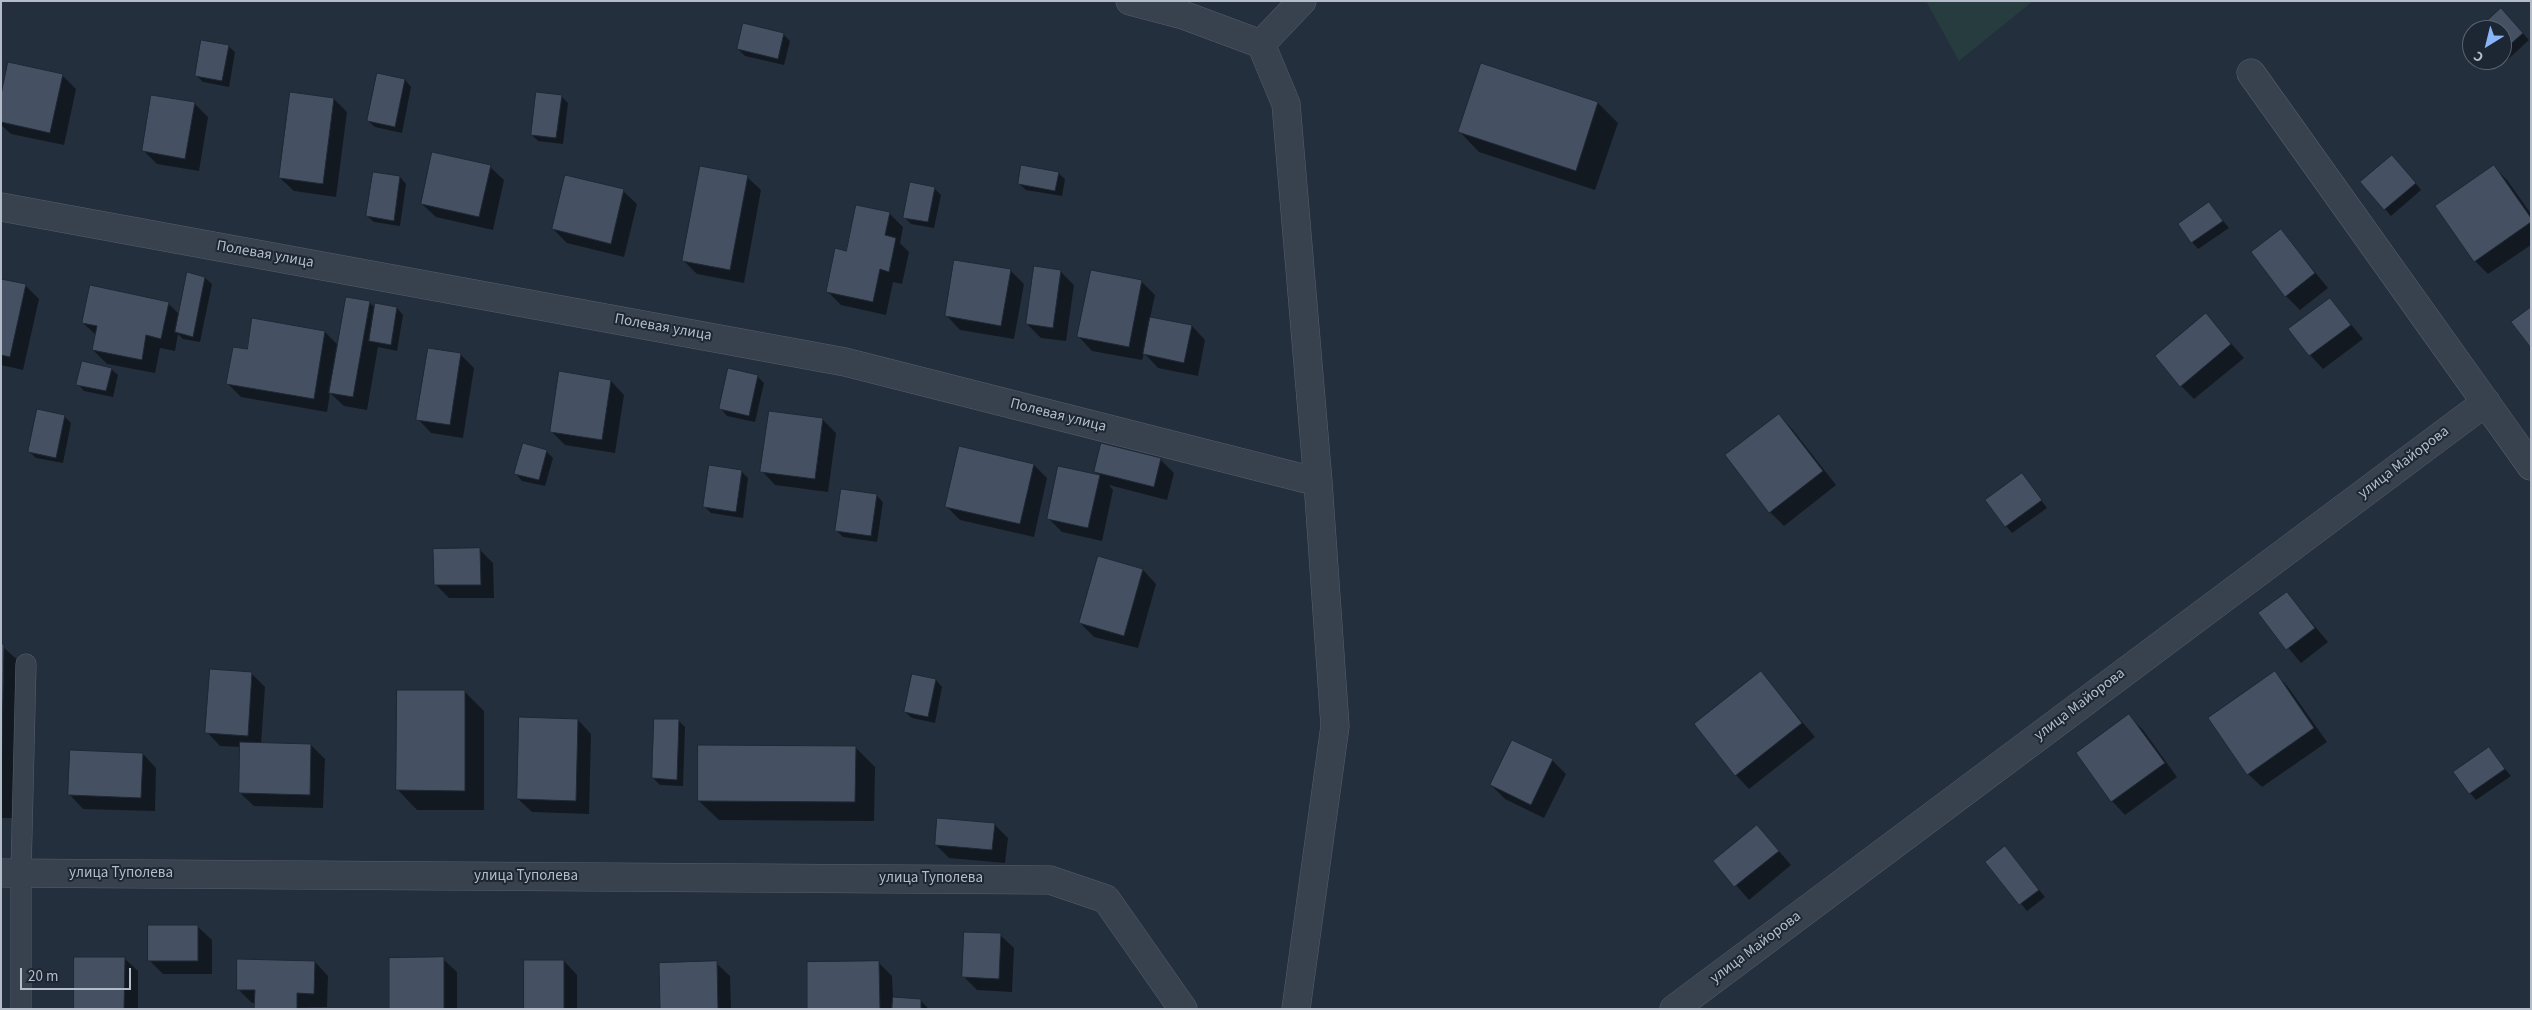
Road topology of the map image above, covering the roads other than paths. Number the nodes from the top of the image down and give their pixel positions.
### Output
1 (1130, 1) edge
2 (1302, 1) edge
3 (1261, 44) junction
4 (2251, 73) dead end
5 (1, 207) edge
6 (2486, 402) junction
7 (2531, 466) edge
8 (1318, 482) junction
9 (26, 664) dead end
10 (11, 873) edge
11 (21, 1009) edge
12 (1183, 1009) edge
13 (1296, 1009) edge
14 (1674, 1009) edge

1 - 3 street
2 - 3 street
3 - 8 street
4 - 6 street
5 - 8 street, Полевая улица
6 - 7 street
6 - 14 street, улица Майорова
8 - 13 street
9 - 10 lane
10 - 11 lane
10 - 12 street, улица Туполева

